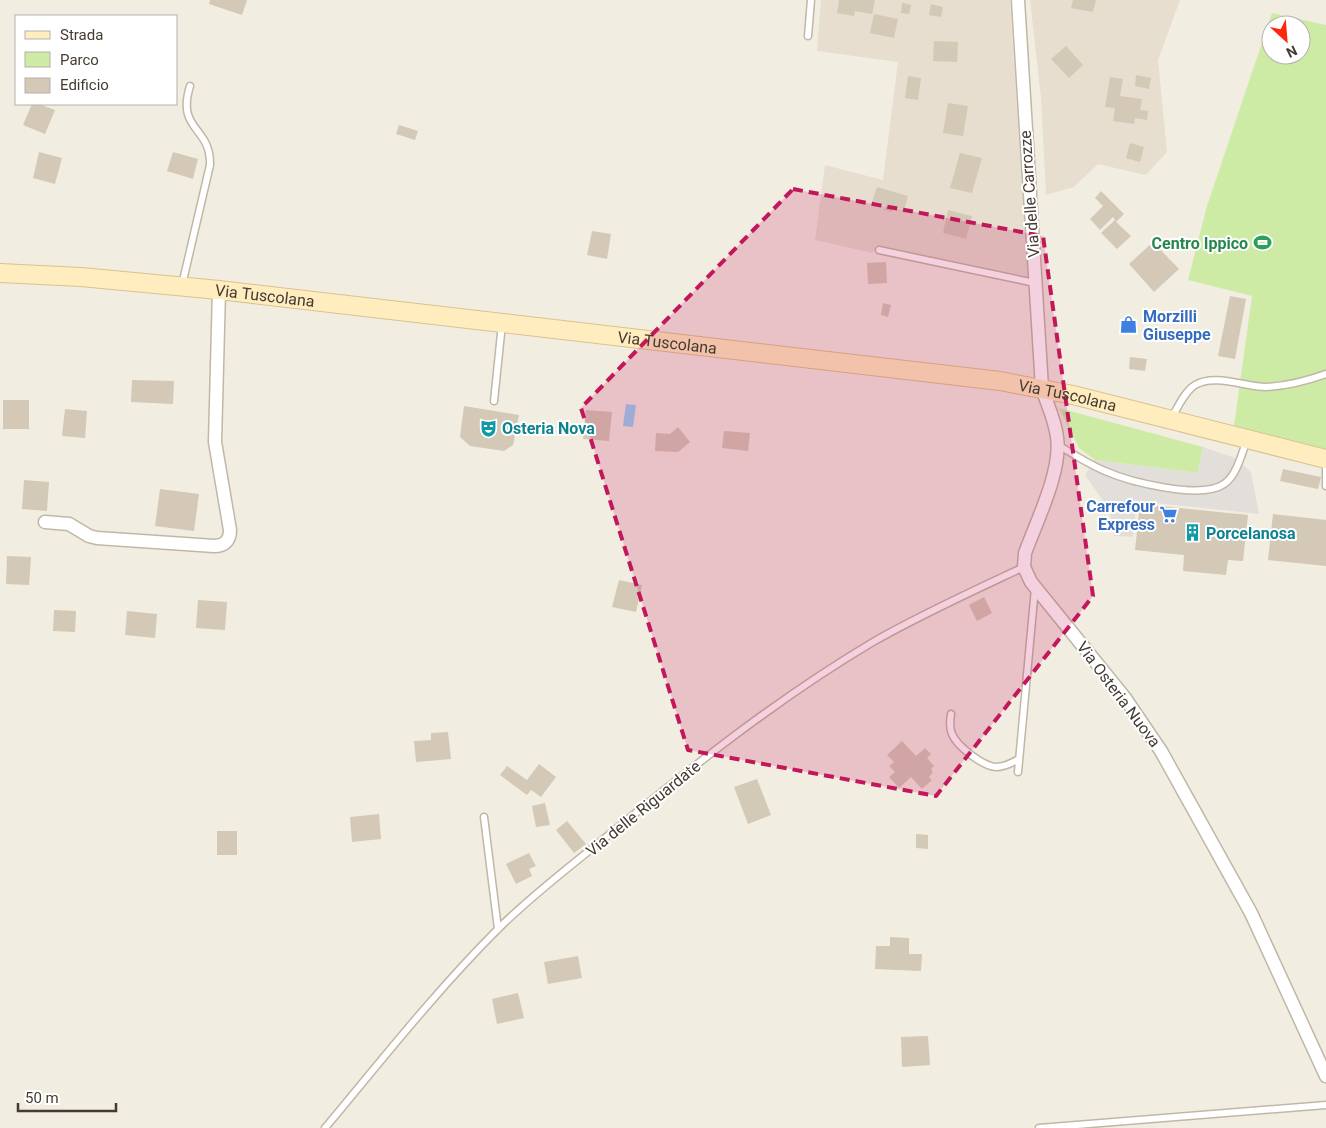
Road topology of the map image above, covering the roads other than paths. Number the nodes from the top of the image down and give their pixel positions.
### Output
1 (811, 0) edge
2 (1018, 0) edge
3 (808, 36) dead end
4 (190, 86) dead end
5 (879, 250) dead end
6 (0, 273) edge
7 (1035, 283) junction
8 (182, 286) junction
9 (219, 290) junction
10 (502, 323) junction
11 (1326, 374) edge
12 (1042, 388) junction
13 (494, 402) dead end
14 (1170, 420) junction
15 (1247, 439) junction
16 (1058, 445) junction
17 (1326, 459) edge
18 (1326, 470) edge
19 (1326, 486) edge
20 (45, 522) dead end
21 (1024, 567) junction
22 (1035, 587) junction
23 (951, 714) dead end
24 (1019, 759) junction
25 (1018, 772) dead end
26 (484, 817) dead end
27 (498, 929) junction
28 (1326, 1076) edge
29 (1326, 1105) edge
30 (324, 1128) edge
31 (1039, 1128) edge

1 - 3 lane
2 - 7 street, Via delle Carrozze
4 - 8 lane
5 - 7 lane
6 - 8 main road, Via Tuscolana
7 - 12 street, Via delle Carrozze
8 - 9 main road, Via Tuscolana
9 - 10 main road, Via Tuscolana
9 - 20 street
10 - 12 main road, Via Tuscolana
10 - 13 lane
11 - 14 lane
12 - 14 main road, Via Tuscolana
12 - 16 street
14 - 15 main road, Via Tuscolana
15 - 16 lane
15 - 17 main road, Via Tuscolana
16 - 21 street
18 - 19 lane
21 - 22 street, Via Osteria Nuova
21 - 27 lane, Via delle Riguardate
22 - 24 lane
22 - 28 street, Via Osteria Nuova
23 - 24 lane
24 - 25 lane
26 - 27 lane
27 - 30 lane, Via delle Riguardate
29 - 31 lane

